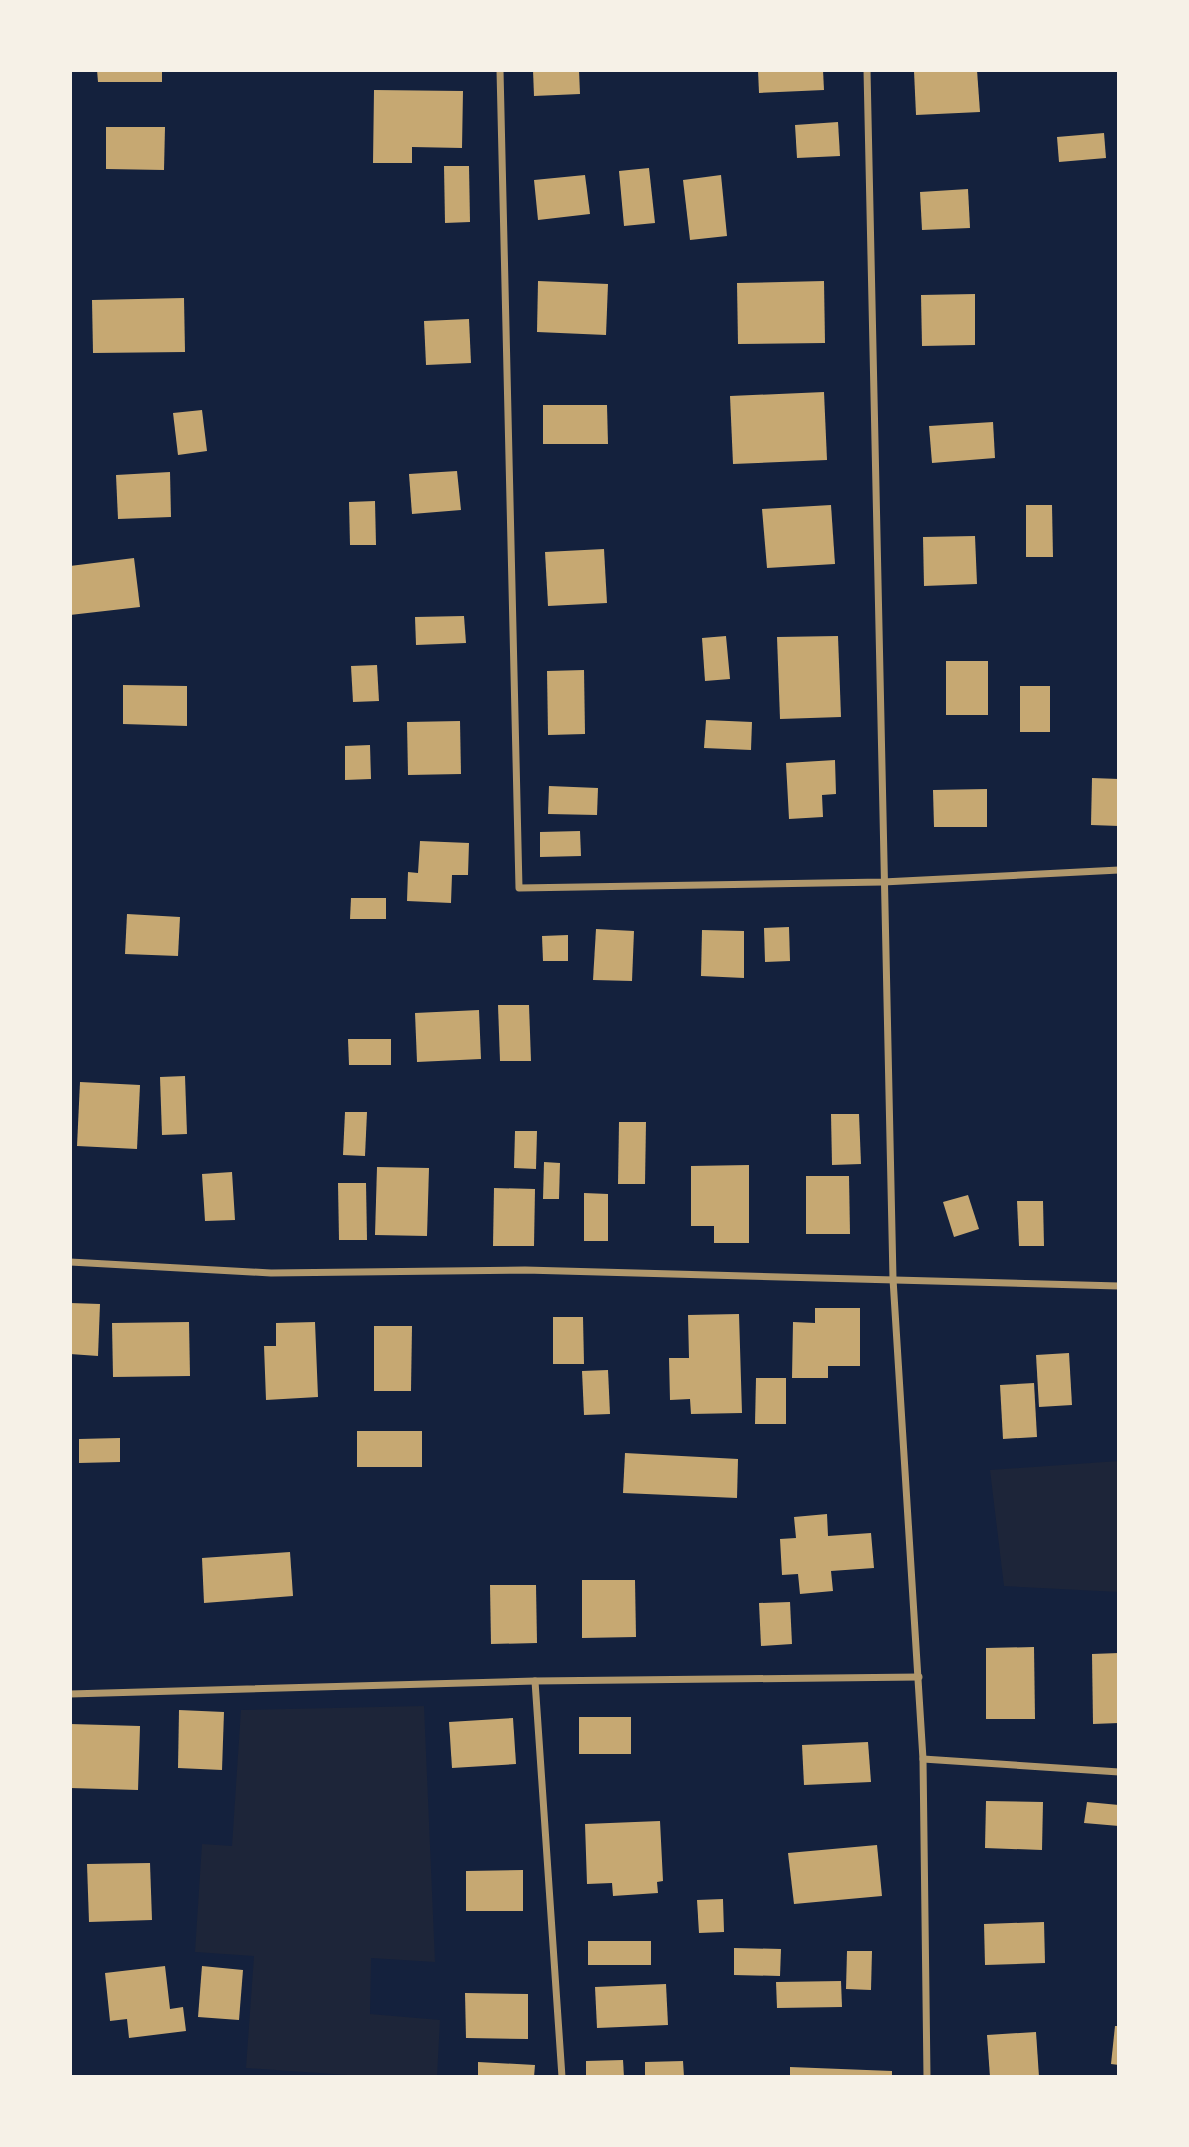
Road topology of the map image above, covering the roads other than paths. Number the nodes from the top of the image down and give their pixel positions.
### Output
1 (500, 70) edge
2 (867, 70) edge
3 (1119, 870) edge
4 (883, 882) junction
5 (70, 1262) edge
6 (892, 1279) junction
7 (1119, 1286) edge
8 (919, 1677) junction
9 (535, 1681) junction
10 (70, 1694) edge
11 (923, 1759) junction
12 (1119, 1772) edge
13 (562, 2077) edge
14 (927, 2077) edge

1 - 4 street
2 - 4 street
3 - 4 street
4 - 6 street
5 - 6 street
6 - 7 street
6 - 8 street
8 - 9 street
8 - 11 street
9 - 10 street
9 - 13 street
11 - 12 street
11 - 14 street

